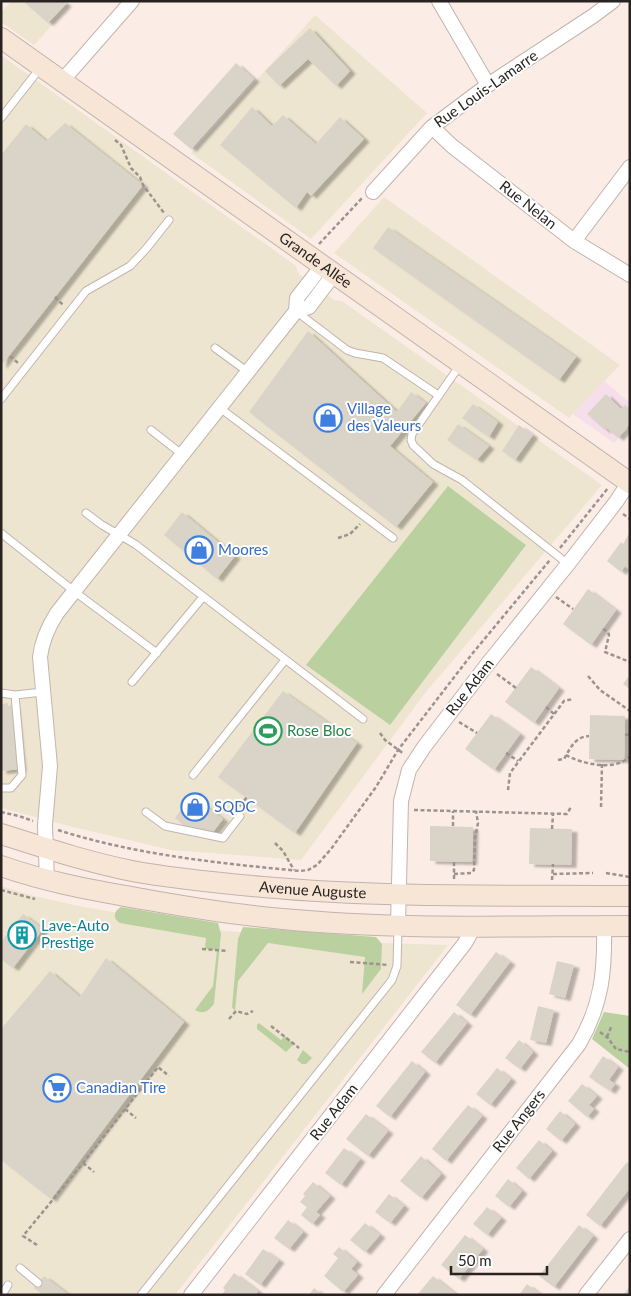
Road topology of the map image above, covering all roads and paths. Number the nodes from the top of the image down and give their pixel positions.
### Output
1 (132, 1) edge
2 (439, 1) edge
3 (613, 1) edge
4 (1, 38) edge
5 (41, 67) junction
6 (62, 81) junction
7 (488, 85) junction
8 (1, 118) edge
9 (432, 127) junction
10 (114, 139) dead end
11 (630, 166) edge
12 (367, 195) joint
13 (169, 220) joint
14 (574, 241) junction
15 (324, 262) junction
16 (630, 274) edge
17 (296, 311) junction
18 (215, 348) dead end
19 (461, 364) junction
20 (248, 372) junction
21 (438, 395) junction
22 (1, 399) edge
23 (220, 408) junction
24 (151, 430) dead end
25 (182, 456) junction
26 (629, 482) edge
27 (608, 488) dead end
28 (86, 513) dead end
29 (623, 514) dead end
30 (366, 518) junction
31 (630, 519) edge
32 (1, 533) edge
33 (120, 535) junction
34 (338, 538) dead end
35 (393, 538) dead end
36 (562, 546) dead end
37 (549, 561) dead end
38 (568, 564) junction
39 (75, 592) junction
40 (203, 597) junction
41 (556, 597) dead end
42 (574, 609) dead end
43 (603, 629) dead end
44 (156, 653) junction
45 (285, 660) junction
46 (630, 662) edge
47 (497, 674) dead end
48 (588, 676) dead end
49 (132, 682) dead end
50 (516, 688) dead end
51 (43, 692) junction
52 (1, 693) edge
53 (15, 695) junction
54 (573, 699) dead end
55 (546, 707) dead end
56 (630, 711) edge
57 (555, 714) junction
58 (363, 719) dead end
59 (459, 722) dead end
60 (380, 733) dead end
61 (477, 733) dead end
62 (630, 734) edge
63 (625, 735) dead end
64 (589, 736) dead end
65 (398, 750) junction
66 (506, 753) dead end
67 (405, 755) dead end
68 (566, 755) junction
69 (630, 756) edge
70 (558, 760) dead end
71 (518, 761) junction
72 (602, 764) junction
73 (193, 775) dead end
74 (1, 788) edge
75 (508, 790) dead end
76 (246, 797) dead end
77 (571, 807) dead end
78 (601, 807) dead end
79 (413, 810) dead end
80 (453, 811) junction
81 (476, 811) junction
82 (1, 812) edge
83 (146, 812) dead end
84 (238, 814) joint
85 (553, 814) junction
86 (25, 818) dead end
87 (453, 826) dead end
88 (552, 829) dead end
89 (67, 833) dead end
90 (1, 834) edge
91 (275, 843) dead end
92 (45, 848) junction
93 (454, 862) dead end
94 (553, 864) dead end
95 (1, 866) edge
96 (294, 871) junction
97 (300, 871) joint
98 (593, 873) dead end
99 (606, 873) dead end
100 (454, 874) junction
101 (553, 874) junction
102 (630, 877) edge
103 (47, 880) junction
104 (454, 884) dead end
105 (552, 884) dead end
106 (1, 890) edge
107 (399, 895) junction
108 (630, 896) edge
109 (34, 899) dead end
110 (398, 925) junction
111 (472, 926) junction
112 (604, 926) junction
113 (630, 926) edge
114 (202, 949) dead end
115 (228, 951) dead end
116 (350, 962) dead end
117 (397, 966) junction
118 (253, 1012) dead end
119 (229, 1019) dead end
120 (271, 1026) dead end
121 (612, 1026) dead end
122 (597, 1030) dead end
123 (607, 1037) junction
124 (299, 1048) dead end
125 (630, 1052) edge
126 (168, 1076) dead end
127 (136, 1086) dead end
128 (140, 1090) junction
129 (125, 1109) junction
130 (116, 1113) dead end
131 (120, 1116) junction
132 (136, 1118) dead end
133 (79, 1162) dead end
134 (82, 1164) junction
135 (94, 1172) dead end
136 (630, 1239) edge
137 (37, 1246) dead end
138 (20, 1268) dead end
139 (38, 1282) dead end
140 (1, 1286) edge
141 (2, 1295) edge
142 (140, 1295) edge
143 (190, 1295) edge
144 (384, 1295) edge
145 (586, 1295) edge

1 - 6 street
2 - 7 street
3 - 7 street, Rue Louis-Lamarre
4 - 5 main road, Grande Allée
5 - 6 main road, Grande Allée
5 - 8 lane
6 - 15 main road, Grande Allée
7 - 9 street, Rue Louis-Lamarre
9 - 12 street, Rue Louis-Lamarre
9 - 14 street, Rue Nelan
10 - 13 path
11 - 14 street
12 - 15 path
13 - 22 lane
14 - 16 street, Rue Nelan
15 - 17 street
15 - 19 main road, Grande Allée
17 - 20 street
17 - 21 lane
18 - 20 lane
19 - 21 lane
19 - 26 main road, Grande Allée
20 - 23 street
21 - 38 lane
23 - 25 street
23 - 30 lane
24 - 25 lane
25 - 33 street
26 - 38 street, Rue Adam
27 - 36 path
28 - 33 lane
29 - 31 path
30 - 34 path
30 - 35 lane
32 - 39 lane
33 - 39 street
33 - 40 lane
37 - 65 path, Rue Adam
38 - 107 street, Rue Adam
39 - 44 lane
39 - 51 street
40 - 44 lane
40 - 45 lane
41 - 42 path
43 - 46 path
44 - 49 lane
45 - 58 lane
45 - 73 lane
47 - 50 path
48 - 56 path
51 - 53 lane
51 - 92 street
52 - 53 lane
53 - 74 lane
54 - 57 path
55 - 57 path
57 - 71 path
59 - 61 path
60 - 65 path
62 - 63 path
64 - 68 path
65 - 67 path
65 - 97 path, Rue Adam
66 - 71 path
68 - 70 path
68 - 72 path
69 - 72 path
71 - 75 path
72 - 78 path
76 - 84 path
77 - 85 path
79 - 80 path
80 - 81 path
80 - 87 path
81 - 85 path
81 - 100 path
82 - 86 path
83 - 84 lane
85 - 88 path
89 - 96 path, Avenue Auguste
90 - 92 main road, Avenue Auguste
91 - 96 path
92 - 103 street
92 - 107 main road, Avenue Auguste
93 - 100 path
94 - 101 path
95 - 103 main road, Avenue Auguste
96 - 97 path, Avenue Auguste
98 - 101 path
99 - 102 path
100 - 104 path
101 - 105 path
103 - 110 main road, Avenue Auguste
106 - 109 path
107 - 108 main road, Avenue Auguste
107 - 110 street, Rue Adam
110 - 111 main road, Avenue Auguste
110 - 117 lane
111 - 112 main road, Avenue Auguste
111 - 143 street, Rue Adam
112 - 113 main road, Avenue Auguste
112 - 144 street, Rue Angers
114 - 115 path
116 - 117 path
117 - 142 lane
118 - 119 path
120 - 124 path
121 - 123 path
122 - 123 path
123 - 125 path
126 - 128 path
127 - 128 path
128 - 129 path
129 - 131 path
129 - 132 path
130 - 131 path
131 - 134 path
133 - 134 path
134 - 135 path
134 - 137 path
136 - 145 street
138 - 139 lane
140 - 141 lane

